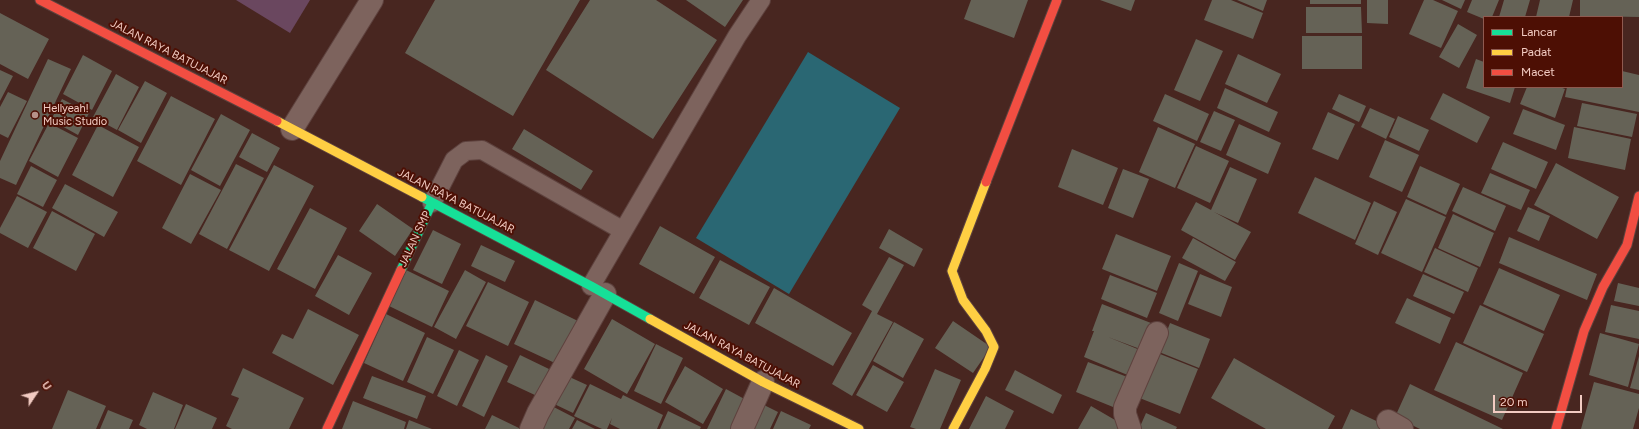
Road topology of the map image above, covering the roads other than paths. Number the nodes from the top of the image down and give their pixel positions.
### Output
1 (40, 0) edge
2 (372, 0) edge
3 (761, 0) edge
4 (1057, 0) edge
5 (292, 128) junction
6 (1639, 196) edge
7 (432, 203) junction
8 (622, 230) junction
9 (598, 290) junction
10 (1157, 333) dead end
11 (763, 382) junction
12 (327, 429) edge
13 (531, 429) edge
14 (742, 429) edge
15 (858, 429) edge
16 (953, 429) edge
17 (1130, 429) edge
18 (1556, 429) edge

1 - 5 main road, JALAN RAYA BATUJAJAR
2 - 5 street
3 - 8 lane
4 - 16 main road
5 - 7 main road, JALAN RAYA BATUJAJAR
6 - 18 main road
7 - 8 lane, JALAN SMP
7 - 9 main road, JALAN RAYA BATUJAJAR
7 - 12 main road, JALAN SMP
8 - 9 lane
9 - 11 main road, JALAN RAYA BATUJAJAR
9 - 13 street
10 - 17 street
11 - 14 street
11 - 15 main road, JALAN RAYA BATUJAJAR

